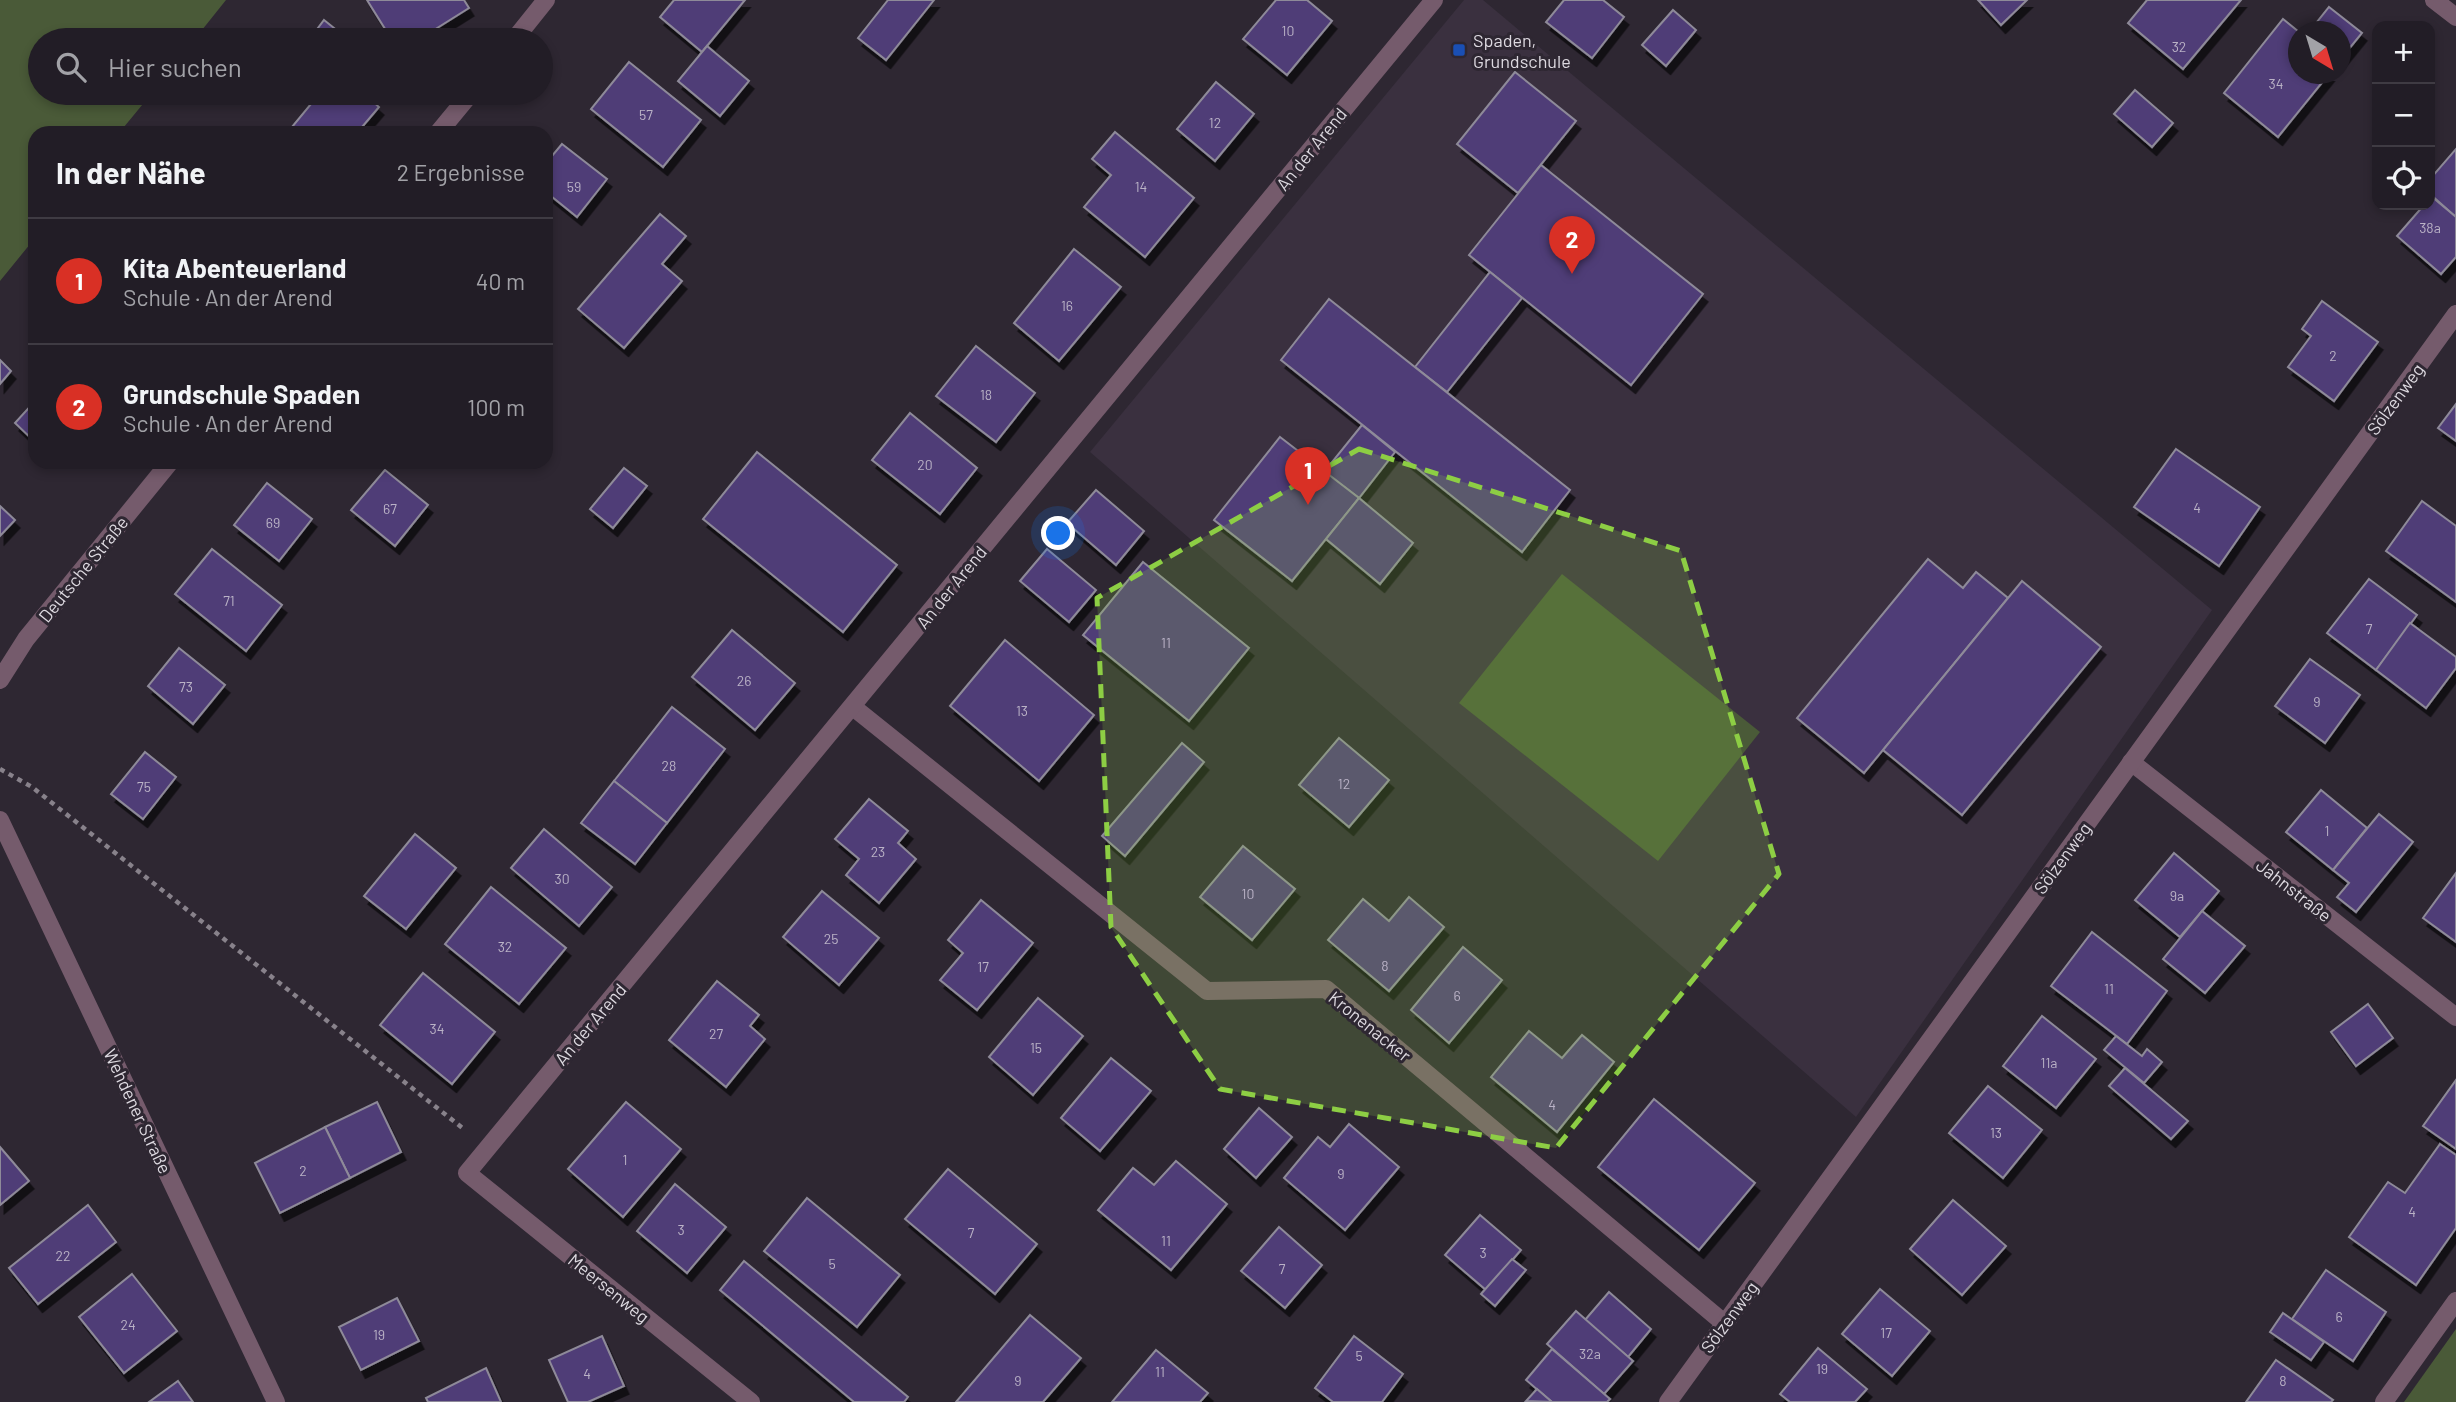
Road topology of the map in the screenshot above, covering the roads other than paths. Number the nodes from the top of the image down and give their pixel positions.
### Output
1 (546, 0) edge
2 (1434, 0) edge
3 (2434, 0) edge
4 (2456, 17) edge
5 (523, 28) edge
6 (461, 105) edge
7 (444, 126) edge
8 (2456, 314) edge
9 (164, 469) edge
10 (0, 680) edge
11 (853, 707) junction
12 (2131, 762) junction
13 (0, 820) edge
14 (2456, 1017) edge
15 (467, 1173) joint
16 (2456, 1301) edge
17 (1724, 1323) junction
18 (276, 1402) edge
19 (751, 1402) edge
20 (1668, 1402) edge
21 (2384, 1402) edge

1 - 5 street
2 - 11 street, An der Arend
3 - 4 street
6 - 7 street
8 - 12 street, Sölzenweg
9 - 10 street, Deutsche Straße
11 - 15 street, An der Arend
11 - 17 street, Kronenacker
12 - 14 street, Jahnstraße
12 - 17 street, Sölzenweg
13 - 18 street, Wehdener Straße
15 - 19 street, Meersenweg
16 - 21 street
17 - 20 street, Sölzenweg

